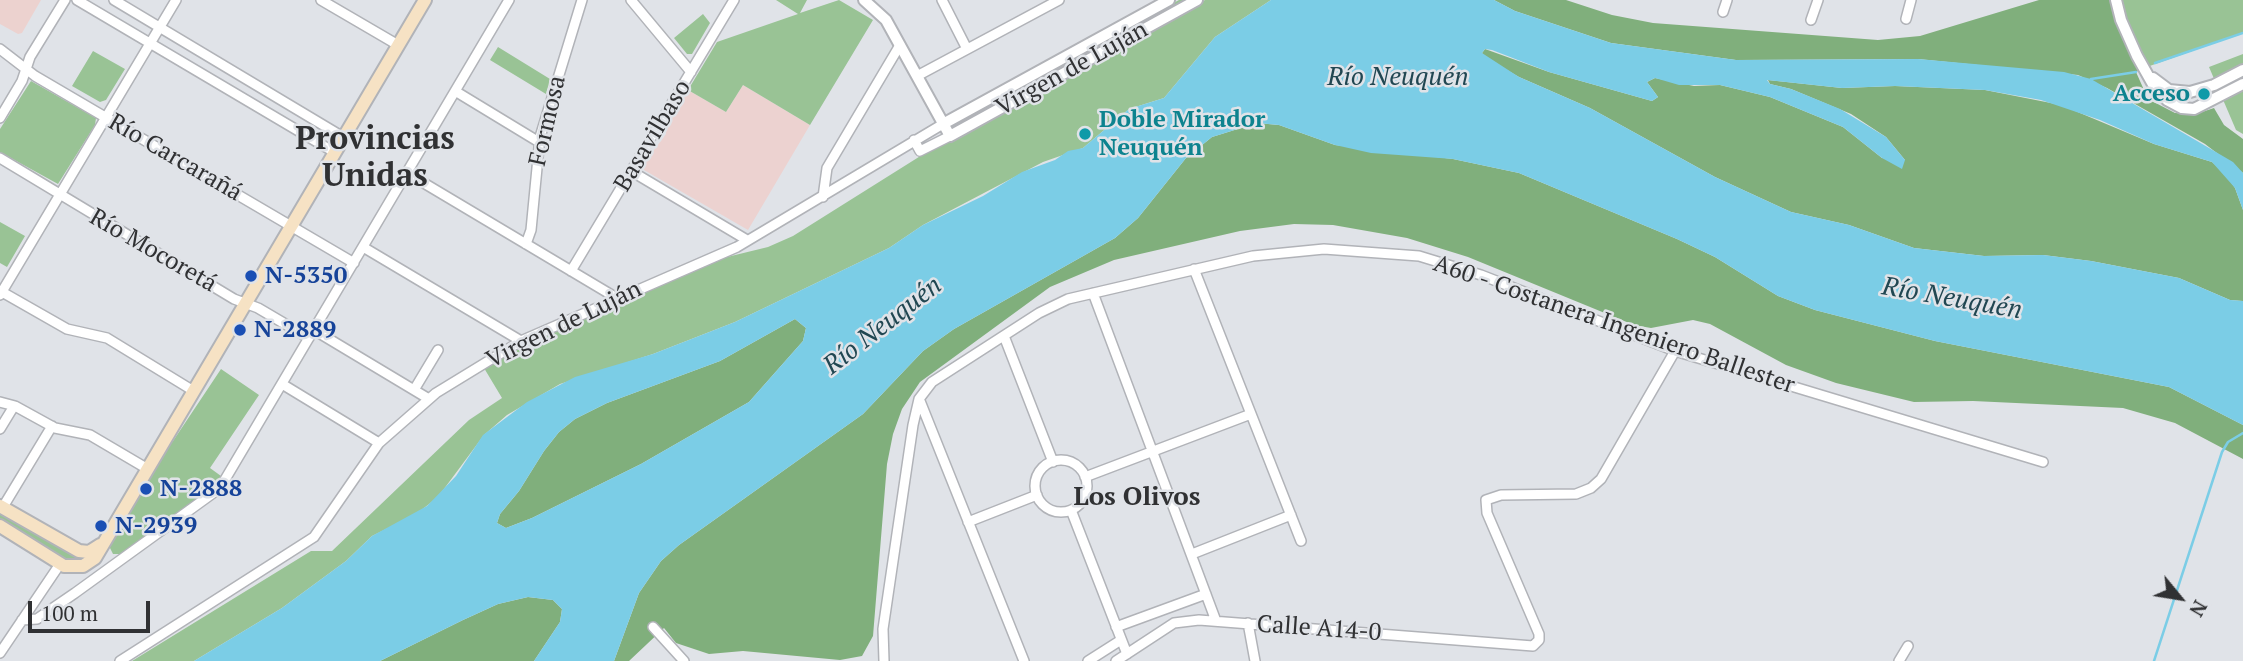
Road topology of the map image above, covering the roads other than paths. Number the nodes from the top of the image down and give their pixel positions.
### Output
1 (65, 0) edge
2 (77, 0) edge
3 (114, 0) edge
4 (176, 0) edge
5 (321, 0) edge
6 (425, 0) edge
7 (508, 0) edge
8 (582, 0) edge
9 (631, 0) edge
10 (734, 0) edge
11 (864, 0) edge
12 (942, 0) edge
13 (1059, 0) edge
14 (1169, 0) edge
15 (1197, 0) edge
16 (1727, 0) edge
17 (1818, 0) edge
18 (1911, 0) edge
19 (2116, 0) edge
20 (1043, 4) edge
21 (1723, 12) dead end
22 (1906, 19) dead end
23 (1811, 20) dead end
24 (160, 27) junction
25 (150, 44) junction
26 (900, 45) junction
27 (398, 46) junction
28 (0, 49) edge
29 (967, 50) junction
30 (26, 68) junction
31 (2144, 68) junction
32 (2243, 70) edge
33 (691, 72) junction
34 (917, 76) junction
35 (2243, 84) edge
36 (455, 91) junction
37 (106, 117) junction
38 (0, 118) edge
39 (943, 124) junction
40 (950, 136) junction
41 (343, 137) junction
42 (914, 140) junction
43 (539, 142) junction
44 (334, 152) junction
45 (0, 158) edge
46 (631, 171) junction
47 (407, 173) junction
48 (60, 194) junction
49 (823, 197) junction
50 (290, 226) junction
51 (747, 240) junction
52 (526, 244) junction
53 (363, 247) junction
54 (354, 263) junction
55 (1194, 269) junction
56 (571, 271) junction
57 (1093, 293) junction
58 (1, 294) edge
59 (615, 297) junction
60 (244, 303) junction
61 (312, 334) junction
62 (1004, 336) junction
63 (521, 341) junction
64 (438, 350) dead end
65 (1675, 351) junction
66 (282, 384) junction
67 (192, 390) junction
68 (414, 390) junction
69 (429, 399) junction
70 (919, 399) junction
71 (0, 402) edge
72 (14, 406) junction
73 (1251, 414) junction
74 (52, 426) junction
75 (0, 429) edge
76 (379, 443) junction
77 (1153, 452) junction
78 (1052, 462) junction
79 (2043, 462) dead end
80 (146, 468) junction
81 (1085, 477) junction
82 (1037, 495) junction
83 (2, 507) edge
84 (1071, 510) junction
85 (1290, 515) junction
86 (968, 522) junction
87 (0, 526) edge
88 (1301, 541) dead end
89 (103, 542) junction
90 (1192, 554) junction
91 (60, 564) junction
92 (1206, 594) junction
93 (22, 620) junction
94 (1216, 621) junction
95 (1248, 623) junction
96 (653, 627) dead end
97 (1116, 627) junction
98 (1121, 640) junction
99 (1908, 646) dead end
100 (0, 653) edge
101 (1126, 654) junction
102 (120, 661) edge
103 (684, 661) edge
104 (884, 661) edge
105 (1024, 661) edge
106 (1088, 661) edge
107 (1116, 661) edge
108 (1255, 661) edge
109 (1899, 661) edge

1 - 30 street
2 - 25 street
3 - 24 street
4 - 24 street
5 - 27 street
6 - 27 main road
7 - 36 street
8 - 43 street, Formosa
9 - 33 street
10 - 33 street, Basavilbaso
11 - 26 street
12 - 29 street
13 - 20 street
14 - 39 street, Virgen de Luján
15 - 40 street, Virgen de Luján
16 - 21 street
17 - 23 street
18 - 22 street
19 - 31 street
20 - 29 street
24 - 25 street
24 - 41 street
25 - 37 street
25 - 44 street
26 - 34 street
26 - 49 street
27 - 41 main road
28 - 30 street, Río Carcarañá
29 - 34 street
30 - 37 street, Río Carcarañá
30 - 38 street
31 - 32 street
31 - 35 street
33 - 46 street, Basavilbaso
34 - 39 street
36 - 43 street
36 - 47 street
37 - 48 street
37 - 50 street, Río Carcarañá
39 - 40 street
39 - 42 street, Virgen de Luján
40 - 42 street, Virgen de Luján
41 - 44 main road
42 - 49 street, Virgen de Luján
43 - 52 street, Formosa
44 - 50 main road
45 - 48 street, Río Mocoretá
46 - 51 street
46 - 56 street, Basavilbaso
47 - 52 street
47 - 53 street
48 - 58 street
48 - 60 street, Río Mocoretá
49 - 51 street, Virgen de Luján
50 - 54 street, Río Carcarañá
50 - 60 main road
51 - 59 street, Virgen de Luján
52 - 56 street
53 - 54 street
53 - 63 street
54 - 61 street
55 - 57 street, A60 - Costanera Ingeniero Ballester
55 - 65 street, A60 - Costanera Ingeniero Ballester
55 - 73 street
56 - 59 street
57 - 62 street, A60 - Costanera Ingeniero Ballester
57 - 77 street
58 - 67 street
59 - 63 street, Virgen de Luján
60 - 61 street, Río Mocoretá
60 - 67 main road
61 - 66 street
61 - 68 street, Río Mocoretá
62 - 70 street, A60 - Costanera Ingeniero Ballester
62 - 78 street
63 - 69 street, Virgen de Luján
64 - 68 street
65 - 79 street, A60 - Costanera Ingeniero Ballester
65 - 95 street, Calle A14-0
66 - 76 street
66 - 93 street
67 - 80 main road
68 - 69 street, Río Mocoretá
69 - 76 street, Virgen de Luján
70 - 86 street
70 - 104 street
71 - 72 street
72 - 74 street
72 - 75 street
73 - 77 street
73 - 85 street
74 - 80 street
74 - 83 street
76 - 102 street, Virgen de Luján
77 - 81 street
77 - 90 street
78 - 81 street
78 - 82 street
80 - 89 main road
81 - 84 street
82 - 84 street
82 - 86 street
83 - 89 main road
84 - 97 street
85 - 88 street
85 - 90 street
86 - 105 street
87 - 91 main road
89 - 91 main road
90 - 92 street
91 - 93 street
92 - 94 street
92 - 97 street
93 - 100 street
94 - 95 street, Calle A14-0
94 - 101 street, Calle A14-0
95 - 108 street
96 - 103 street
97 - 98 street
98 - 101 street
98 - 106 street
99 - 109 street
101 - 107 street, Calle A14-0

